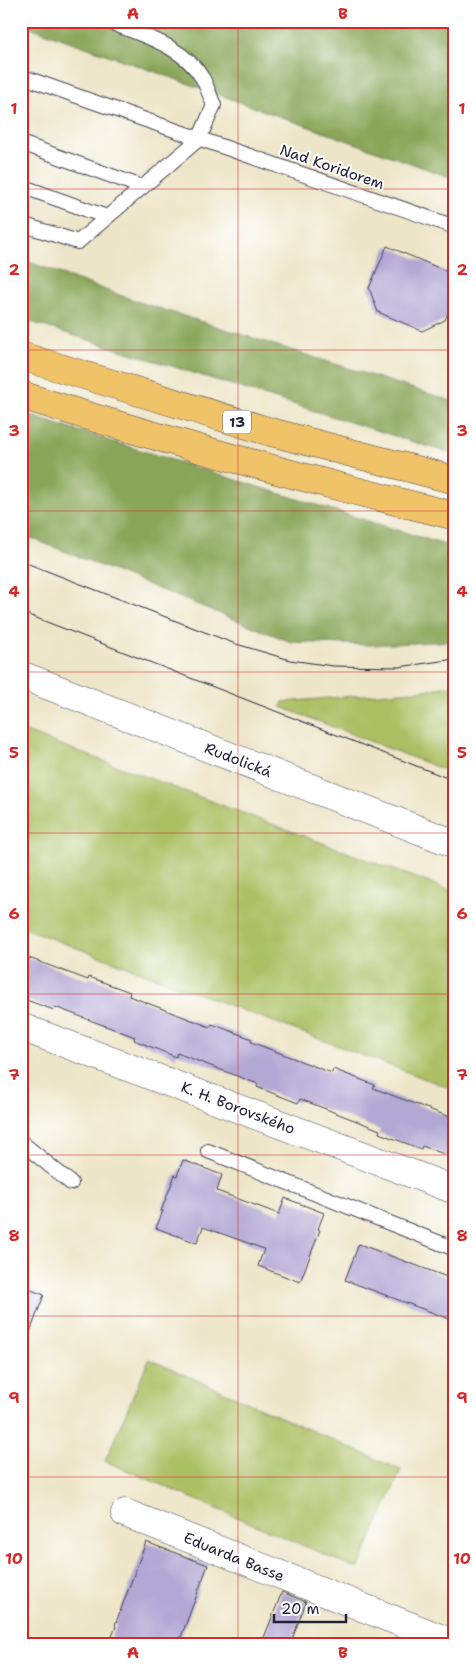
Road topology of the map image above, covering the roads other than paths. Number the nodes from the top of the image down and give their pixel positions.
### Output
1 (107, 21) edge
2 (21, 76) edge
3 (198, 139) junction
4 (21, 143) edge
5 (21, 186) edge
6 (142, 187) junction
7 (107, 217) junction
8 (21, 224) edge
9 (455, 227) edge
10 (21, 356) edge
11 (21, 394) edge
12 (455, 480) edge
13 (455, 516) edge
14 (21, 675) edge
15 (455, 844) edge
16 (21, 1027) edge
17 (21, 1142) edge
18 (208, 1151) dead end
19 (71, 1183) dead end
20 (455, 1190) edge
21 (455, 1249) edge
22 (125, 1514) dead end
23 (455, 1644) edge

1 - 3 lane
2 - 3 lane, Nad Koridorem
3 - 6 lane
3 - 9 lane, Nad Koridorem
4 - 6 lane
5 - 7 lane
6 - 7 lane
7 - 8 lane
10 - 12 highway, 13
11 - 13 highway, 13
14 - 15 street, Rudolická
16 - 20 street, K. H. Borovského
17 - 19 lane
18 - 21 lane
22 - 23 street, Eduarda Basse

